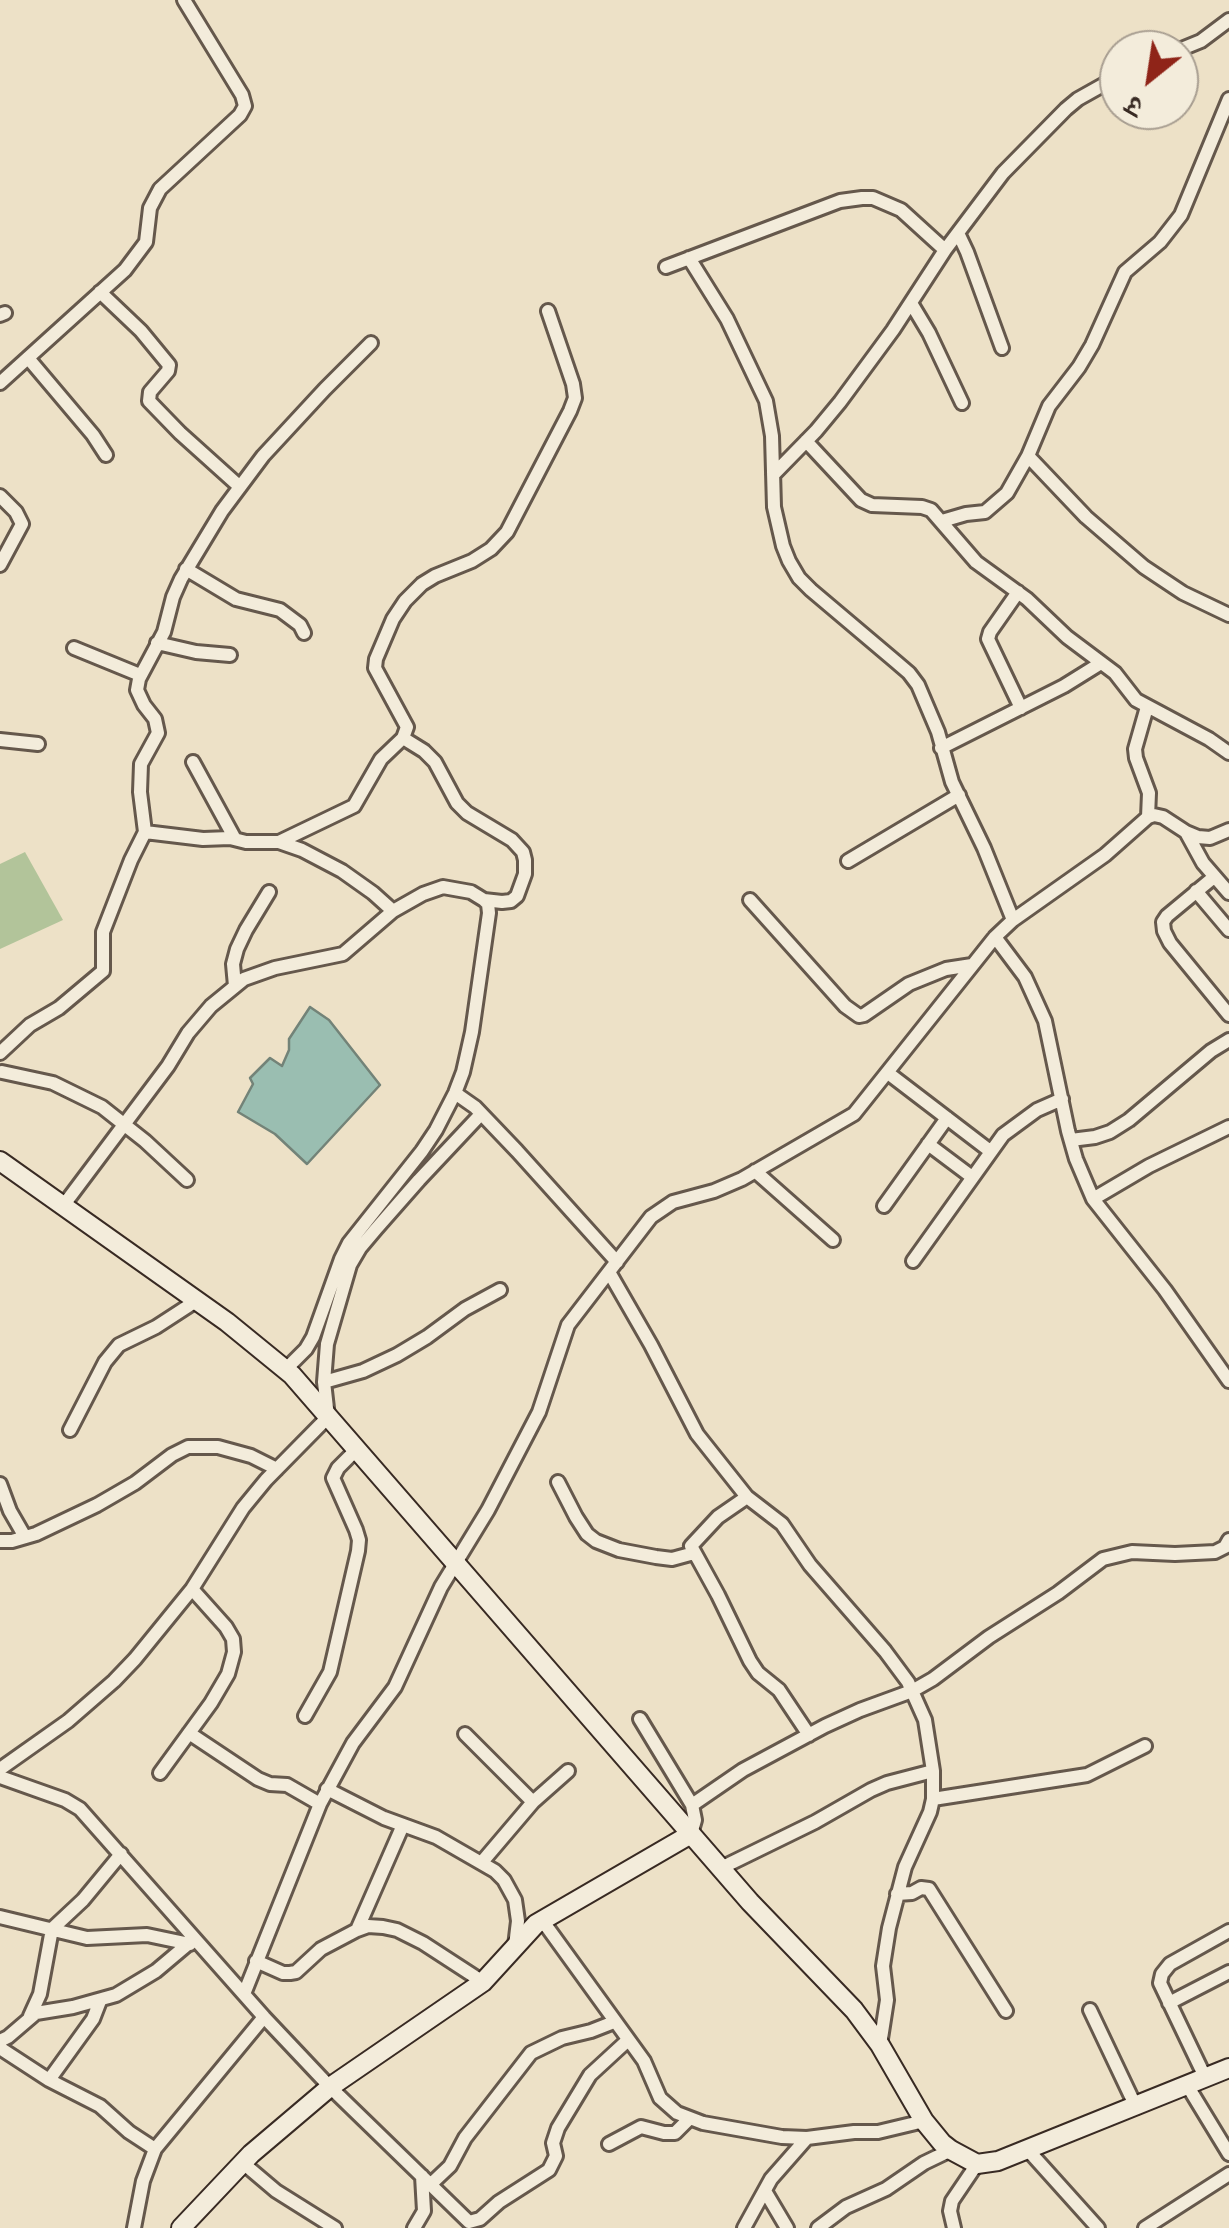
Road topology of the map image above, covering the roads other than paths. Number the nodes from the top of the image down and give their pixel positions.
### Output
1 (184, 0) edge
2 (1229, 20) edge
3 (1199, 42) edge
4 (1099, 87) edge
5 (1229, 100) edge
6 (958, 233) junction
7 (945, 250) junction
8 (689, 258) junction
9 (666, 266) dead end
10 (100, 292) junction
11 (911, 303) junction
12 (548, 310) dead end
13 (371, 343) dead end
14 (1002, 348) dead end
15 (28, 358) junction
16 (0, 384) edge
17 (962, 403) dead end
18 (806, 442) junction
19 (106, 455) dead end
20 (1028, 456) junction
21 (773, 475) junction
22 (240, 487) junction
23 (0, 496) edge
24 (942, 521) junction
25 (0, 564) edge
26 (186, 570) junction
27 (1018, 592) junction
28 (1229, 615) edge
29 (304, 633) dead end
30 (158, 643) junction
31 (74, 648) dead end
32 (230, 655) dead end
33 (1101, 663) junction
34 (140, 675) junction
35 (1147, 707) junction
36 (1021, 708) junction
37 (402, 738) junction
38 (0, 740) edge
39 (38, 744) dead end
40 (941, 748) junction
41 (1229, 753) edge
42 (193, 762) dead end
43 (958, 795) junction
44 (1148, 817) junction
45 (1229, 830) edge
46 (144, 832) junction
47 (1186, 832) junction
48 (235, 839) junction
49 (279, 842) junction
50 (848, 861) dead end
51 (1214, 877) junction
52 (1196, 891) junction
53 (269, 892) dead end
54 (1229, 893) edge
55 (484, 900) junction
56 (750, 900) dead end
57 (393, 911) junction
58 (1014, 920) junction
59 (1229, 930) edge
60 (995, 937) junction
61 (972, 965) junction
62 (235, 986) junction
63 (1229, 1014) edge
64 (1229, 1040) edge
65 (0, 1053) edge
66 (1, 1070) edge
67 (888, 1072) junction
68 (457, 1094) junction
69 (1062, 1099) junction
70 (478, 1111) junction
71 (947, 1118) junction
72 (125, 1124) junction
73 (1229, 1127) edge
74 (1071, 1140) junction
75 (928, 1144) junction
76 (990, 1151) junction
77 (0, 1161) edge
78 (760, 1168) junction
79 (972, 1177) junction
80 (187, 1180) dead end
81 (1093, 1199) junction
82 (63, 1206) junction
83 (884, 1206) dead end
84 (833, 1240) dead end
85 (914, 1261) dead end
86 (613, 1267) junction
87 (500, 1290) dead end
88 (196, 1301) junction
89 (285, 1370) junction
90 (1229, 1381) edge
91 (324, 1382) junction
92 (328, 1417) junction
93 (70, 1430) dead end
94 (356, 1450) junction
95 (277, 1469) junction
96 (558, 1482) dead end
97 (0, 1484) edge
98 (748, 1497) junction
99 (25, 1538) junction
100 (1229, 1540) edge
101 (0, 1541) edge
102 (694, 1553) junction
103 (457, 1562) junction
104 (192, 1590) junction
105 (912, 1691) junction
106 (304, 1716) dead end
107 (640, 1719) dead end
108 (189, 1733) junction
109 (465, 1734) dead end
110 (809, 1735) junction
111 (1145, 1746) dead end
112 (0, 1769) edge
113 (568, 1771) dead end
114 (932, 1771) junction
115 (160, 1772) dead end
116 (0, 1778) edge
117 (327, 1790) junction
118 (933, 1799) junction
119 (533, 1802) junction
120 (320, 1804) junction
121 (692, 1805) junction
122 (403, 1824) junction
123 (691, 1834) junction
124 (121, 1854) junction
125 (482, 1862) junction
126 (721, 1868) junction
127 (897, 1894) junction
128 (0, 1917) edge
129 (542, 1920) junction
130 (52, 1929) junction
131 (357, 1930) junction
132 (1229, 1931) edge
133 (193, 1944) junction
134 (515, 1946) junction
135 (256, 1961) junction
136 (1229, 1972) edge
137 (483, 1982) junction
138 (244, 1994) junction
139 (100, 2001) junction
140 (1169, 2003) junction
141 (1090, 2010) dead end
142 (1006, 2011) dead end
143 (30, 2016) junction
144 (264, 2016) junction
145 (614, 2022) junction
146 (628, 2040) junction
147 (0, 2045) edge
148 (880, 2046) junction
149 (1229, 2068) edge
150 (49, 2080) junction
151 (1196, 2081) junction
152 (330, 2087) junction
153 (1136, 2107) junction
154 (689, 2119) junction
155 (924, 2121) junction
156 (807, 2138) junction
157 (609, 2144) dead end
158 (155, 2149) junction
159 (1027, 2149) junction
160 (952, 2150) junction
161 (1229, 2154) edge
162 (243, 2163) junction
163 (977, 2164) junction
164 (1229, 2174) edge
165 (427, 2180) junction
166 (764, 2191) junction
167 (134, 2228) edge
168 (181, 2228) edge
169 (335, 2228) edge
170 (414, 2228) edge
171 (744, 2228) edge
172 (786, 2228) edge
173 (818, 2228) edge
174 (954, 2228) edge
175 (1098, 2228) edge
176 (1145, 2228) edge

1 - 10 street
2 - 3 street
4 - 6 street
5 - 20 street
6 - 7 street
6 - 14 street
7 - 8 street
7 - 11 street
8 - 9 street
8 - 21 street
10 - 15 street
10 - 22 street
11 - 17 street
11 - 18 street
12 - 37 street
13 - 22 street
15 - 16 street
15 - 19 street
18 - 21 street
18 - 24 street
20 - 24 street
20 - 28 street
21 - 40 street
22 - 26 street
23 - 25 street
24 - 27 street
26 - 29 street
26 - 30 street
27 - 33 street
27 - 36 street
30 - 32 street
30 - 34 street
31 - 34 street
33 - 35 street
33 - 36 street
34 - 46 street
35 - 41 street
35 - 44 street
36 - 40 street
37 - 49 street
37 - 55 street
38 - 39 street
40 - 43 street
42 - 48 street
43 - 50 street
43 - 58 street
44 - 47 street
44 - 58 street
45 - 47 street
46 - 48 street
46 - 65 street
47 - 51 street
48 - 49 street
49 - 57 street
51 - 52 street
51 - 54 street
52 - 59 street
52 - 63 street
53 - 62 street
55 - 57 street
55 - 68 street
56 - 61 street
57 - 62 street
58 - 60 street
60 - 61 street
60 - 69 street
61 - 67 street
62 - 72 street
64 - 74 street
66 - 72 street
67 - 71 street
67 - 78 street
68 - 70 street
68 - 89 street
69 - 74 street
69 - 76 street
70 - 86 street
70 - 91 street
71 - 75 street
71 - 76 street
72 - 80 street
72 - 82 street
73 - 81 street
74 - 81 street
75 - 79 street
75 - 83 street
76 - 79 street
77 - 82 street
78 - 84 street
78 - 86 street
79 - 85 street
81 - 90 street
82 - 88 street
86 - 98 street
86 - 103 street
87 - 91 street
88 - 89 street
88 - 93 street
89 - 92 street
91 - 92 street
92 - 94 street
92 - 95 street
94 - 103 street
94 - 106 street
95 - 99 street
95 - 104 street
96 - 102 street
97 - 99 street
98 - 102 street
98 - 105 street
99 - 101 street
100 - 105 street
102 - 110 street
103 - 117 street
103 - 123 street
104 - 108 street
104 - 112 street
105 - 110 street
105 - 114 street
107 - 121 street
108 - 115 street
108 - 120 street
109 - 119 street
110 - 121 street
111 - 118 street
113 - 119 street
114 - 118 street
114 - 126 street
116 - 124 street
117 - 120 street
117 - 122 street
118 - 127 street
119 - 125 street
120 - 135 street
121 - 123 street
122 - 125 street
122 - 131 street
123 - 126 street
123 - 129 street
124 - 130 street
124 - 133 street
125 - 134 street
126 - 148 street
127 - 142 street
127 - 148 street
128 - 130 street
129 - 134 street
129 - 145 street
130 - 133 street
130 - 143 street
131 - 135 street
131 - 137 street
132 - 140 street
133 - 138 street
133 - 139 street
134 - 137 street
135 - 138 street
136 - 140 street
137 - 152 street
138 - 144 street
139 - 143 street
139 - 150 street
140 - 151 street
141 - 153 street
143 - 147 street
144 - 152 street
144 - 158 street
145 - 146 street
145 - 165 street
146 - 154 street
146 - 165 street
147 - 150 street
148 - 155 street
149 - 151 street
150 - 158 street
151 - 153 street
151 - 161 street
152 - 162 street
152 - 165 street
153 - 159 street
154 - 156 street
154 - 157 street
155 - 156 street
155 - 160 street
156 - 166 street
158 - 167 street
159 - 163 street
159 - 175 street
160 - 163 street
160 - 173 street
162 - 168 street
162 - 169 street
163 - 174 street
164 - 176 street
165 - 170 street
166 - 171 street
166 - 172 street

